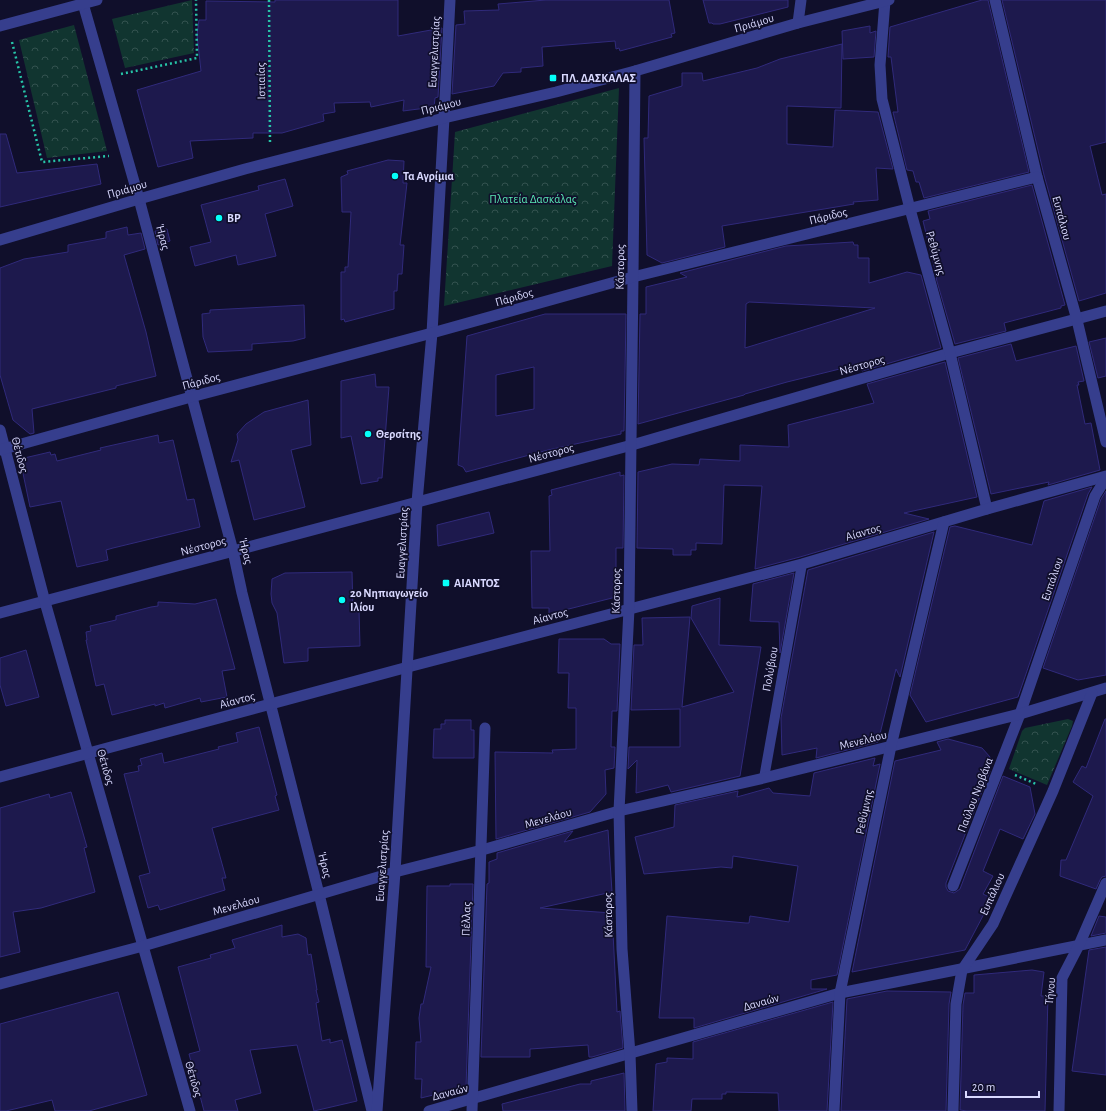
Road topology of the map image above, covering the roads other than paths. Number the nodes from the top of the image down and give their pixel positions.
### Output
1 (97, 0) edge
2 (450, 0) edge
3 (801, 0) edge
4 (995, 0) edge
5 (887, 1) edge
6 (83, 2) edge
7 (798, 23) junction
8 (4, 25) edge
9 (635, 71) junction
10 (444, 118) junction
11 (1037, 177) junction
12 (139, 199) junction
13 (910, 209) junction
14 (0, 240) edge
15 (633, 277) junction
16 (1106, 311) edge
17 (1077, 320) junction
18 (432, 334) junction
19 (950, 353) junction
20 (191, 397) junction
21 (0, 430) edge
22 (1106, 442) edge
23 (632, 445) junction
24 (3, 449) edge
25 (1106, 477) edge
26 (417, 502) junction
27 (987, 509) junction
28 (944, 522) junction
29 (233, 551) junction
30 (802, 564) junction
31 (45, 602) junction
32 (629, 609) junction
33 (0, 613) edge
34 (408, 667) junction
35 (1106, 688) edge
36 (1092, 693) junction
37 (271, 704) junction
38 (1020, 714) junction
39 (485, 728) dead end
40 (891, 746) junction
41 (88, 754) junction
42 (0, 777) edge
43 (764, 778) junction
44 (620, 811) junction
45 (482, 850) junction
46 (396, 872) junction
47 (1106, 883) edge
48 (953, 886) dead end
49 (319, 894) junction
50 (1106, 940) edge
51 (1080, 945) junction
52 (143, 946) junction
53 (962, 970) junction
54 (0, 984) edge
55 (840, 993) junction
56 (630, 1054) junction
57 (472, 1105) edge
58 (190, 1111) edge
59 (372, 1111) edge
60 (377, 1111) edge
61 (429, 1111) edge
62 (632, 1111) edge
63 (834, 1111) edge
64 (953, 1111) edge
65 (1059, 1111) edge

1 - 6 street
2 - 10 street, Ευαγγελιστρίας
3 - 7 street
4 - 11 street, Ευπάλιου
5 - 7 street, Πριάμου
5 - 13 street, Ρεθύμνης
6 - 8 street
6 - 12 street, Ήρας
7 - 9 street, Πριάμου
9 - 10 street, Πριάμου
9 - 15 street, Κάστορος
10 - 12 street, Πριάμου
10 - 18 street, Ευαγγελιστρίας
11 - 13 street, Πάριδος
11 - 17 street, Ευπάλιου
12 - 14 street, Πριάμου
12 - 20 street, Ήρας
13 - 15 street, Πάριδος
13 - 19 street, Ρεθύμνης
15 - 18 street, Πάριδος
15 - 23 street, Κάστορος
16 - 17 street, Νέστορος
17 - 19 street, Νέστορος
17 - 22 street, Ευπάλιου
18 - 20 street, Πάριδος
18 - 26 street, Ευαγγελιστρίας
19 - 23 street, Νέστορος
19 - 27 street, Ρεθύμνης
20 - 24 street, Πάριδος
20 - 29 street, Ήρας
21 - 24 street, Θέτιδος
23 - 26 street, Νέστορος
23 - 32 street, Κάστορος
24 - 31 street, Θέτιδος
25 - 27 street, Αίαντος
25 - 38 street, Ευπάλιου
26 - 29 street, Νέστορος
26 - 34 street, Ευαγγελιστρίας
27 - 28 street, Αίαντος
28 - 30 street, Αίαντος
28 - 40 street, Ρεθύμνης
29 - 31 street, Νέστορος
29 - 37 street, Ήρας
30 - 32 street, Αίαντος
30 - 43 lane, Πολύβιου
31 - 33 street, Νέστορος
31 - 41 street, Θέτιδος
32 - 34 street, Αίαντος
32 - 44 street, Κάστορος
34 - 37 street, Αίαντος
34 - 46 street, Ευαγγελιστρίας
35 - 36 street, Μενελάου
36 - 38 street, Μενελάου
36 - 53 street, Ευπάλιου
37 - 41 street, Αίαντος
37 - 49 street, Ήρας
38 - 40 street, Μενελάου
38 - 48 street, Παύλου Νιρβάνα
39 - 45 street, Πέλλας
40 - 43 street, Μενελάου
40 - 55 street, Ρεθύμνης
41 - 42 street, Αίαντος
41 - 52 street, Θέτιδος
43 - 44 street, Μενελάου
44 - 45 street, Μενελάου
44 - 56 street, Κάστορος
45 - 46 street, Μενελάου
45 - 57 street, Πέλλας
46 - 49 street, Μενελάου
46 - 60 street, Ευαγγελιστρίας
47 - 51 street, Τήνου
49 - 52 street, Μενελάου
49 - 59 street, Ήρας
50 - 51 street, Δαναών
51 - 53 street, Δαναών
51 - 65 street, Τήνου
52 - 54 street, Μενελάου
52 - 58 street, Θέτιδος
53 - 55 street, Δαναών
53 - 64 street, Ευπάλιου
55 - 56 street, Δαναών
55 - 63 street, Ρεθύμνης
56 - 57 street, Δαναών
56 - 62 street, Κάστορος
57 - 61 street, Δαναών

